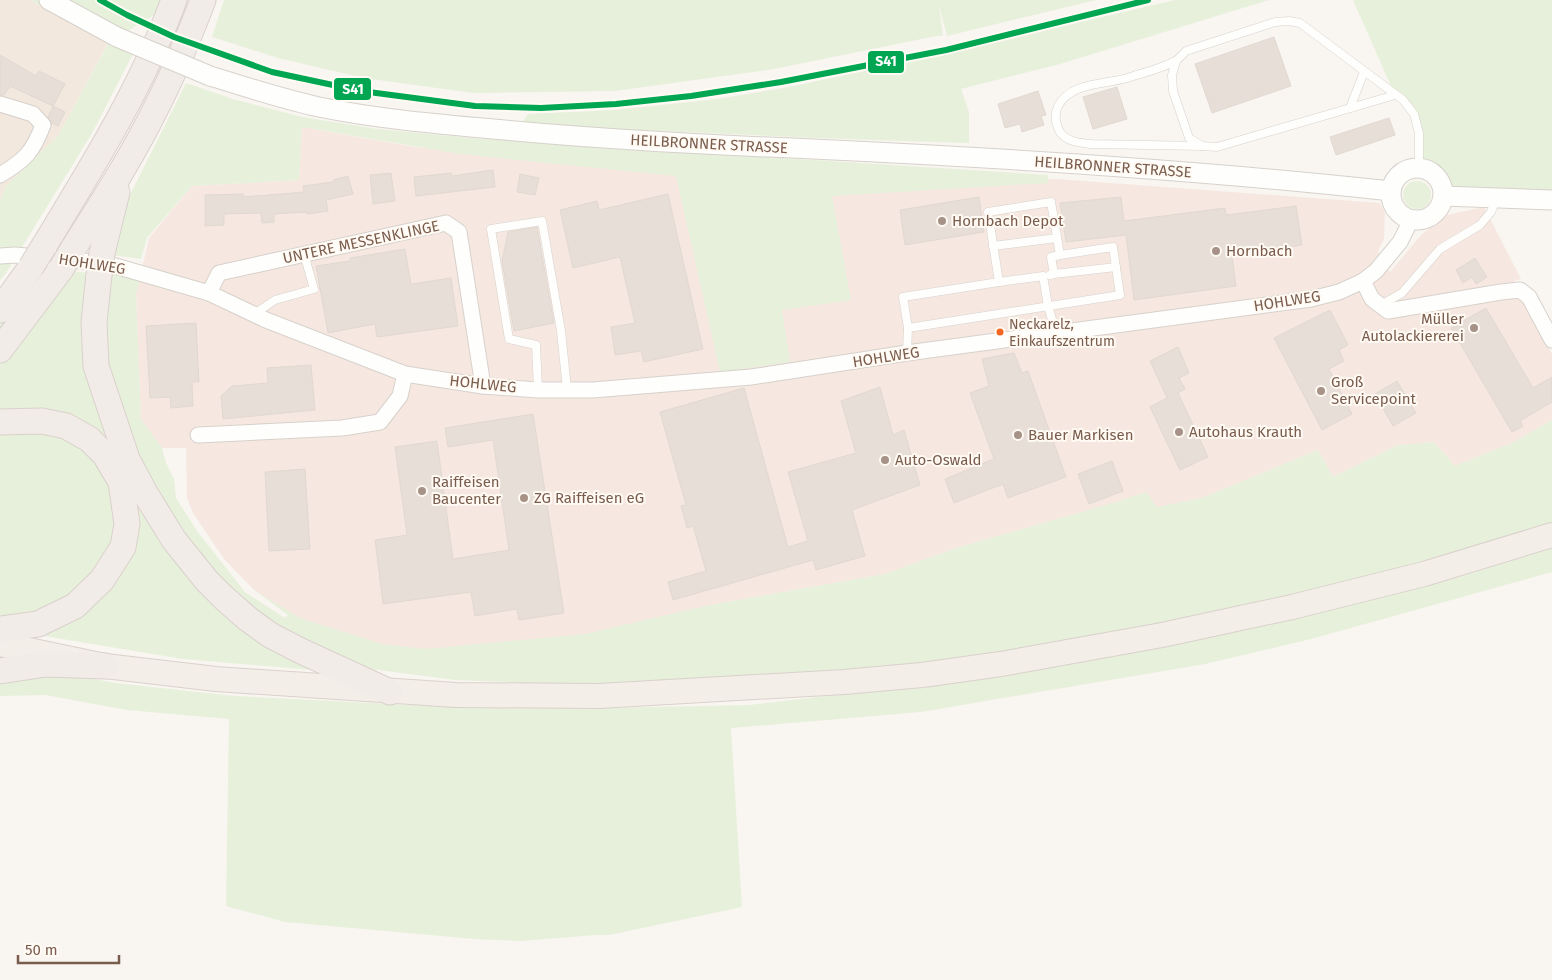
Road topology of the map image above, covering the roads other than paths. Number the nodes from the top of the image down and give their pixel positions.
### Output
1 (49, 0) edge
2 (174, 0) edge
3 (203, 0) edge
4 (1176, 61) junction
5 (1364, 72) junction
6 (1395, 95) junction
7 (0, 104) edge
8 (1350, 108) junction
9 (1202, 146) junction
10 (1419, 168) junction
11 (122, 170) junction
12 (0, 174) edge
13 (1391, 191) junction
14 (1443, 196) junction
15 (1497, 198) junction
16 (1552, 200) edge
17 (1411, 220) junction
18 (1057, 238) junction
19 (993, 246) junction
20 (304, 254) junction
21 (0, 256) edge
22 (1060, 256) junction
23 (1116, 267) junction
24 (1054, 274) junction
25 (1044, 276) junction
26 (1363, 281) junction
27 (999, 282) junction
28 (16, 285) edge
29 (209, 293) junction
30 (1381, 305) junction
31 (1048, 306) junction
32 (0, 310) edge
33 (254, 314) junction
34 (908, 328) junction
35 (1056, 333) junction
36 (1552, 340) edge
37 (0, 350) edge
38 (908, 353) junction
39 (405, 374) junction
40 (483, 386) junction
41 (538, 390) junction
42 (567, 390) junction
43 (0, 422) edge
44 (198, 435) dead end
45 (1544, 538) edge
46 (0, 629) edge
47 (0, 644) edge
48 (105, 666) junction
49 (0, 671) edge
50 (390, 692) junction

1 - 13 street, HEILBRONNER STRASSE, bridge
2 - 28 highway, bridge
3 - 11 highway
4 - 5 lane
4 - 9 lane
4 - 9 lane
5 - 6 lane
5 - 8 lane
6 - 8 lane
6 - 10 lane
7 - 12 street
8 - 9 lane
10 - 13 street
10 - 14 street
11 - 37 highway
11 - 50 highway
13 - 17 street
14 - 15 street
14 - 17 street
15 - 16 street
15 - 30 lane
17 - 26 street, HOHLWEG
18 - 19 lane
18 - 19 lane
18 - 22 lane
19 - 27 lane
20 - 29 street, UNTERE MESSENKLINGE
20 - 33 lane
20 - 40 street, UNTERE MESSENKLINGE
21 - 29 street, HOHLWEG
22 - 23 lane
22 - 24 lane
23 - 24 lane
23 - 31 lane
24 - 25 lane
25 - 27 lane
25 - 31 lane
26 - 30 street
26 - 35 street, HOHLWEG
27 - 34 lane
28 - 32 highway
29 - 33 street, HOHLWEG
30 - 36 street
31 - 34 lane
31 - 35 lane
33 - 39 street, HOHLWEG
34 - 38 lane
35 - 38 street, HOHLWEG
38 - 42 street, HOHLWEG
39 - 40 street, HOHLWEG
39 - 44 street
40 - 41 street, HOHLWEG
41 - 42 street, HOHLWEG
41 - 42 lane
43 - 46 highway
45 - 50 main road
47 - 48 main road
48 - 49 highway
48 - 50 main road

